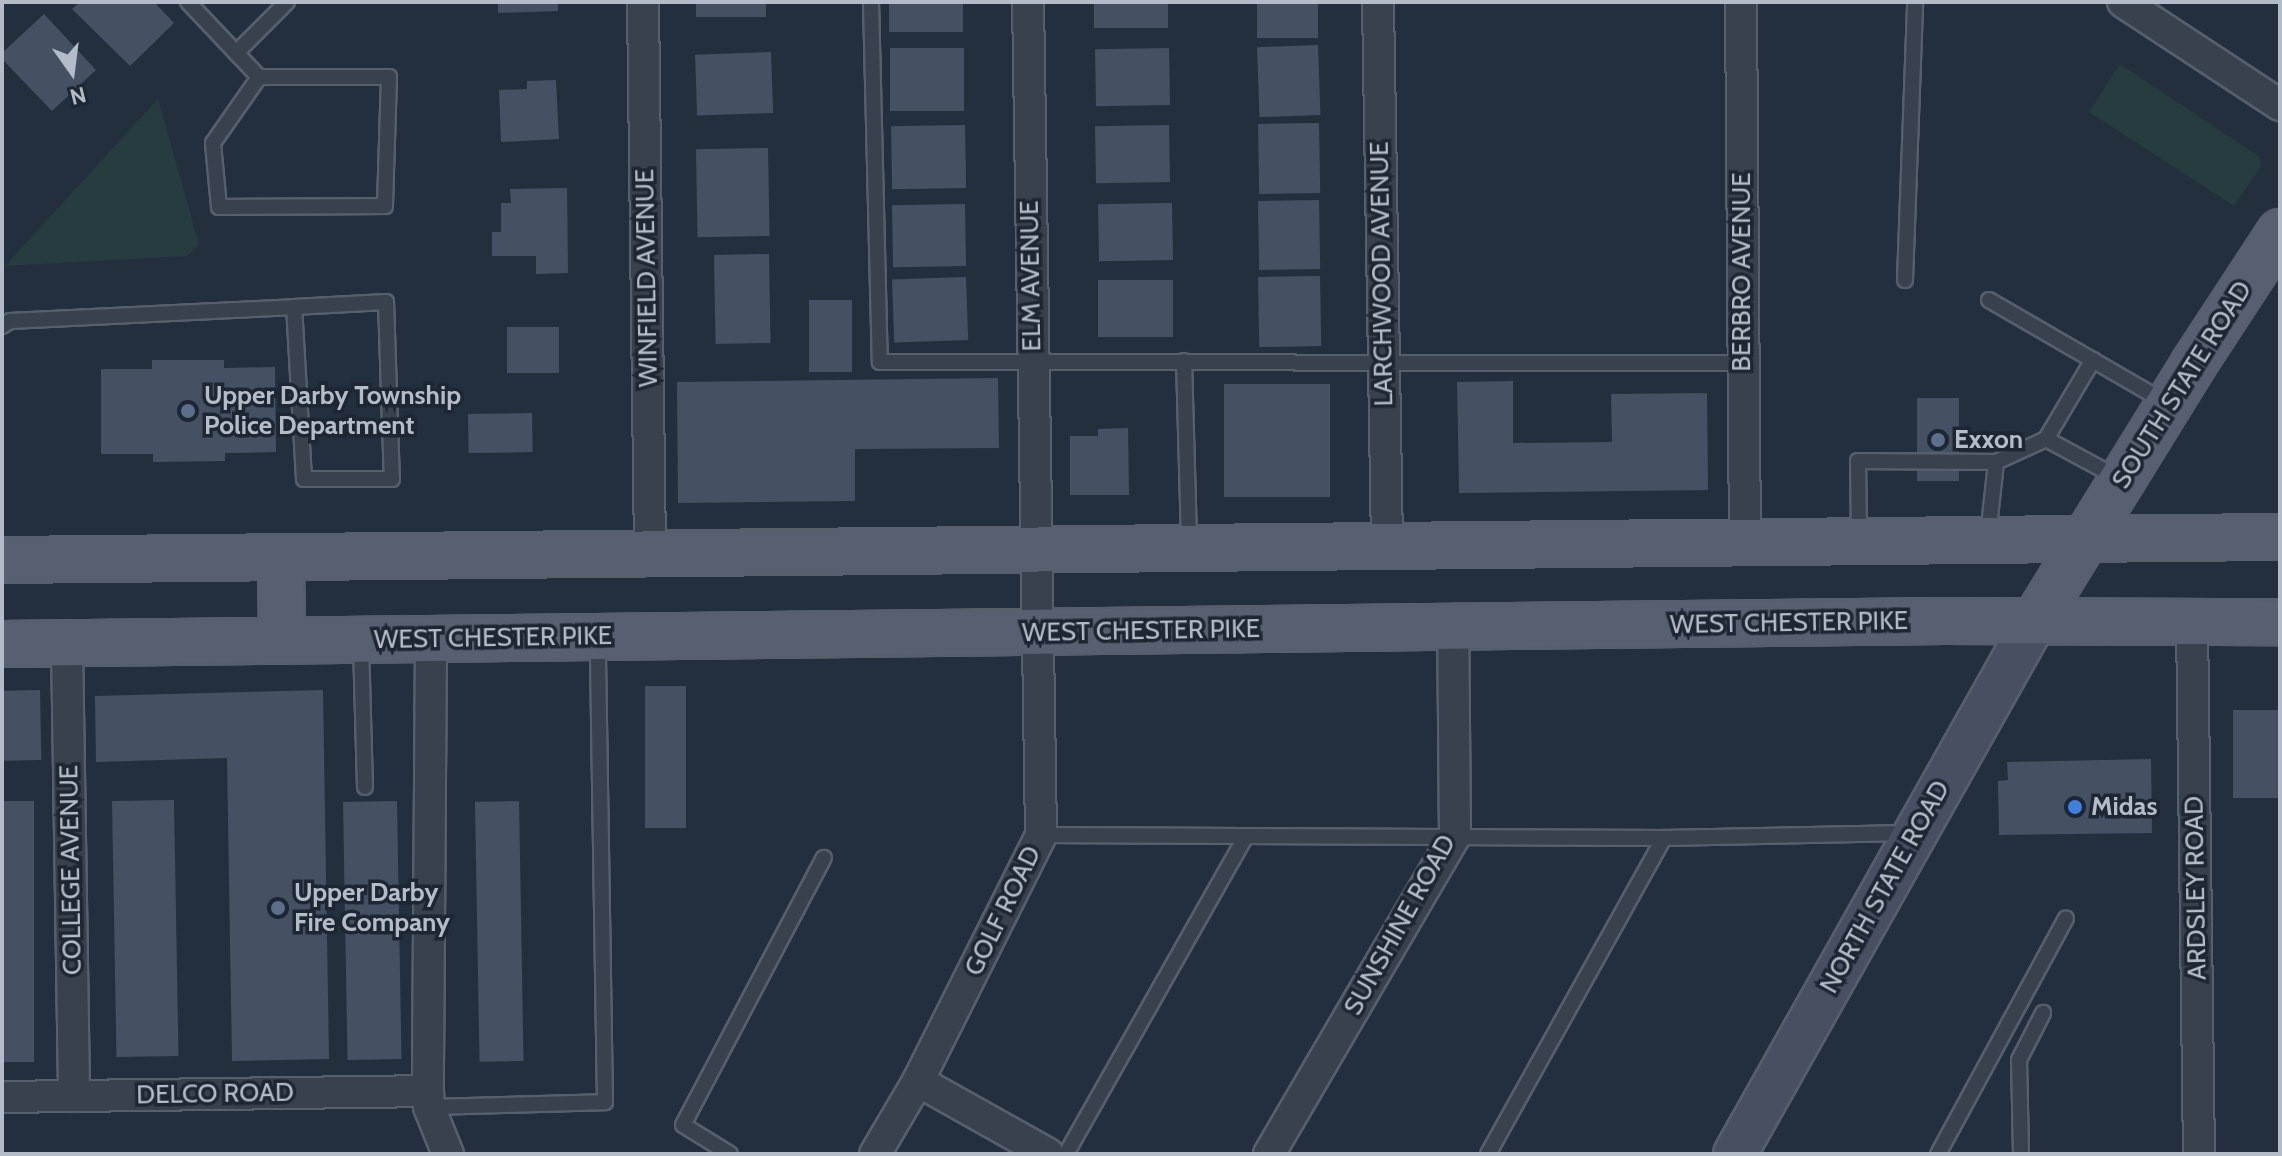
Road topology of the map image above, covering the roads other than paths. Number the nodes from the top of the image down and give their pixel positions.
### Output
1 (188, 2) edge
2 (287, 2) edge
3 (643, 2) edge
4 (871, 2) edge
5 (1028, 2) edge
6 (1378, 2) edge
7 (1741, 2) edge
8 (1915, 2) edge
9 (2123, 2) edge
10 (236, 53) junction
11 (259, 77) junction
12 (2280, 105) edge
13 (2271, 254) edge
14 (1905, 280) dead end
15 (1989, 300) dead end
16 (294, 307) junction
17 (2, 326) edge
18 (1383, 360) junction
19 (2093, 360) junction
20 (1184, 361) junction
21 (1032, 362) junction
22 (1743, 363) junction
23 (2168, 404) junction
24 (2046, 439) junction
25 (1996, 462) junction
26 (2122, 480) junction
27 (2280, 537) edge
28 (2086, 539) junction
29 (1987, 540) junction
30 (1859, 541) junction
31 (1745, 542) junction
32 (1387, 546) junction
33 (1189, 548) junction
34 (1036, 549) junction
35 (650, 553) junction
36 (281, 557) junction
37 (2, 560) edge
38 (2035, 621) junction
39 (2192, 622) junction
40 (2280, 622) edge
41 (1453, 627) junction
42 (1038, 632) junction
43 (598, 637) junction
44 (431, 639) junction
45 (361, 640) junction
46 (282, 641) junction
47 (2, 644) edge
48 (67, 644) junction
49 (365, 787) dead end
50 (1915, 833) junction
51 (1041, 835) junction
52 (1455, 836) junction
53 (1245, 837) junction
54 (1664, 838) junction
55 (824, 858) dead end
56 (2066, 918) dead end
57 (2043, 1013) dead end
58 (918, 1081) junction
59 (74, 1096) junction
60 (2, 1097) edge
61 (429, 1099) junction
62 (448, 1154) edge
63 (730, 1154) edge
64 (875, 1154) edge
65 (1048, 1154) edge
66 (1066, 1154) edge
67 (1269, 1154) edge
68 (1488, 1154) edge
69 (1735, 1154) edge
70 (1938, 1154) edge
71 (2021, 1154) edge
72 (2199, 1154) edge

1 - 10 lane
2 - 10 lane
3 - 35 street, WINFIELD AVENUE
4 - 21 lane
5 - 21 street, ELM AVENUE
6 - 18 street, LARCHWOOD AVENUE
7 - 22 street, BERBRO AVENUE
8 - 14 lane
9 - 12 street
10 - 11 lane
11 - 11 lane
13 - 23 main road, SOUTH STATE ROAD
15 - 19 lane
16 - 16 lane
16 - 17 lane
18 - 20 lane
18 - 22 lane
18 - 32 street, LARCHWOOD AVENUE
19 - 23 lane
19 - 24 lane
20 - 21 lane
20 - 33 lane
21 - 34 street, ELM AVENUE
22 - 31 street, BERBRO AVENUE
23 - 26 main road, SOUTH STATE ROAD
24 - 25 lane
24 - 26 lane
25 - 29 lane
25 - 30 lane
26 - 28 main road, SOUTH STATE ROAD
27 - 28 main road
28 - 29 main road
28 - 38 main road, SOUTH STATE ROAD
29 - 30 main road
30 - 31 main road
31 - 32 main road
32 - 33 main road
33 - 34 main road
34 - 35 main road
34 - 42 street, GOLF ROAD
35 - 36 main road
36 - 37 main road
36 - 46 main road
38 - 39 main road, WEST CHESTER PIKE
38 - 41 main road, WEST CHESTER PIKE
38 - 50 main road, NORTH STATE ROAD
39 - 40 main road, WEST CHESTER PIKE
39 - 72 street, ARDSLEY ROAD
41 - 42 main road, WEST CHESTER PIKE
41 - 52 street, SUNSHINE ROAD
42 - 43 main road, WEST CHESTER PIKE
42 - 51 street, GOLF ROAD
43 - 44 main road, WEST CHESTER PIKE
43 - 61 lane
44 - 45 main road, WEST CHESTER PIKE
44 - 61 street
45 - 46 main road, WEST CHESTER PIKE
45 - 49 lane
46 - 48 main road, WEST CHESTER PIKE
47 - 48 main road, WEST CHESTER PIKE
48 - 59 street, COLLEGE AVENUE
50 - 54 lane
50 - 69 main road, NORTH STATE ROAD
51 - 53 lane
51 - 58 street, GOLF ROAD
52 - 53 lane
52 - 54 lane
52 - 67 street, SUNSHINE ROAD
53 - 66 lane
54 - 68 lane
55 - 63 lane
56 - 70 lane
57 - 71 lane
58 - 64 street, GOLF ROAD
58 - 65 street
59 - 60 street, DELCO ROAD
59 - 61 street, DELCO ROAD
61 - 62 street

